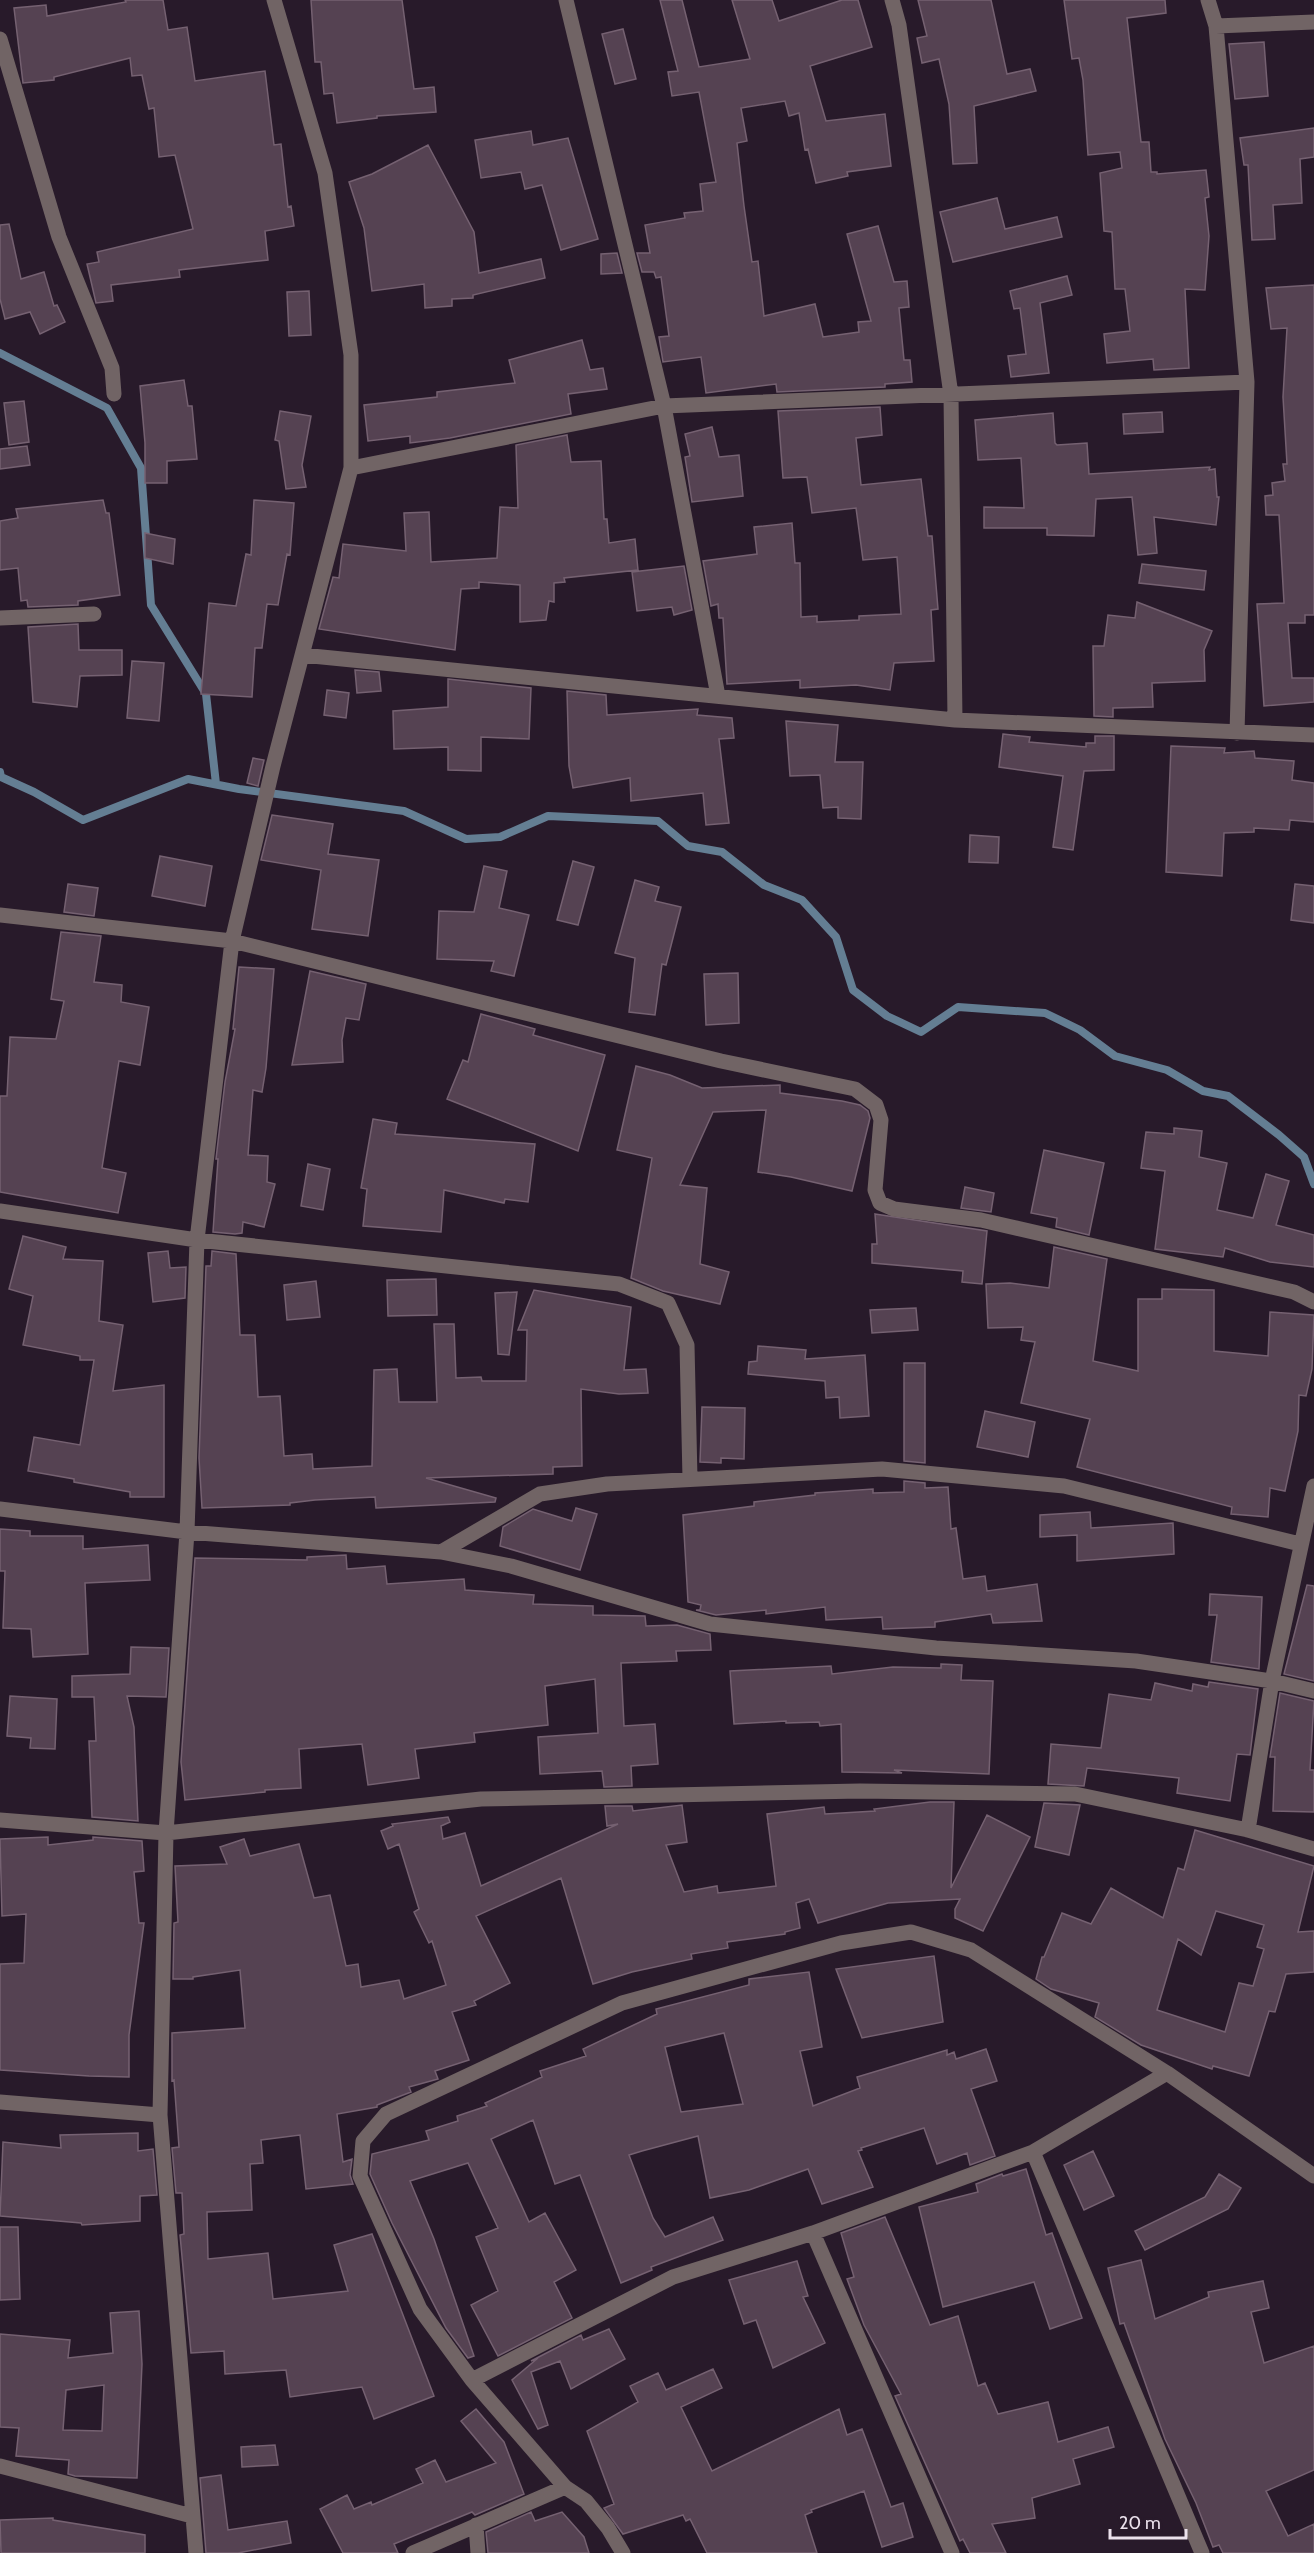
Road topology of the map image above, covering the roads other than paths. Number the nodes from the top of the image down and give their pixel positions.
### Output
1 (274, 0) edge
2 (566, 0) edge
3 (892, 0) edge
4 (1208, 0) edge
5 (1314, 22) edge
6 (1216, 26) junction
7 (0, 39) edge
8 (1247, 382) junction
9 (114, 394) dead end
10 (951, 395) junction
11 (664, 406) junction
12 (351, 468) junction
13 (94, 614) dead end
14 (0, 618) edge
15 (302, 655) junction
16 (718, 696) junction
17 (955, 720) junction
18 (1237, 733) junction
19 (1314, 735) edge
20 (0, 915) edge
21 (232, 940) junction
22 (0, 1211) edge
23 (197, 1240) junction
24 (1314, 1302) edge
25 (690, 1479) junction
26 (1314, 1486) edge
27 (0, 1509) edge
28 (187, 1532) junction
29 (1300, 1544) junction
30 (441, 1552) junction
31 (1272, 1681) junction
32 (1314, 1691) edge
33 (0, 1820) edge
34 (1248, 1830) junction
35 (166, 1833) junction
36 (1314, 1849) edge
37 (1167, 2073) junction
38 (0, 2102) edge
39 (160, 2115) junction
40 (1033, 2152) junction
41 (1314, 2176) edge
42 (813, 2233) junction
43 (472, 2380) junction
44 (0, 2466) edge
45 (565, 2487) junction
46 (192, 2516) junction
47 (476, 2525) junction
48 (196, 2553) edge
49 (413, 2553) edge
50 (478, 2553) edge
51 (623, 2553) edge
52 (952, 2553) edge
53 (1202, 2553) edge

1 - 12 street
2 - 11 street
3 - 10 street
4 - 6 street
5 - 6 street
6 - 8 street
7 - 9 street
8 - 10 street
8 - 18 street
10 - 11 street
10 - 17 street
11 - 12 street
11 - 16 street
12 - 15 street
13 - 14 street
15 - 16 street
15 - 21 street
16 - 17 street
17 - 18 street
18 - 19 street
20 - 21 street
21 - 23 street
21 - 24 street
22 - 23 street
23 - 25 street
23 - 28 street
25 - 29 street
25 - 30 street
26 - 29 street
27 - 28 street
28 - 30 street
28 - 35 street
29 - 31 street
30 - 31 street
31 - 32 street
31 - 34 street
33 - 35 street
34 - 35 street
34 - 36 street
35 - 39 street
37 - 40 street
37 - 41 street
37 - 43 street
38 - 39 street
39 - 46 street
40 - 42 street
40 - 53 street
42 - 43 street
42 - 52 street
43 - 45 street
44 - 46 street
45 - 47 street
45 - 51 street
46 - 48 street
47 - 49 street
47 - 50 street

